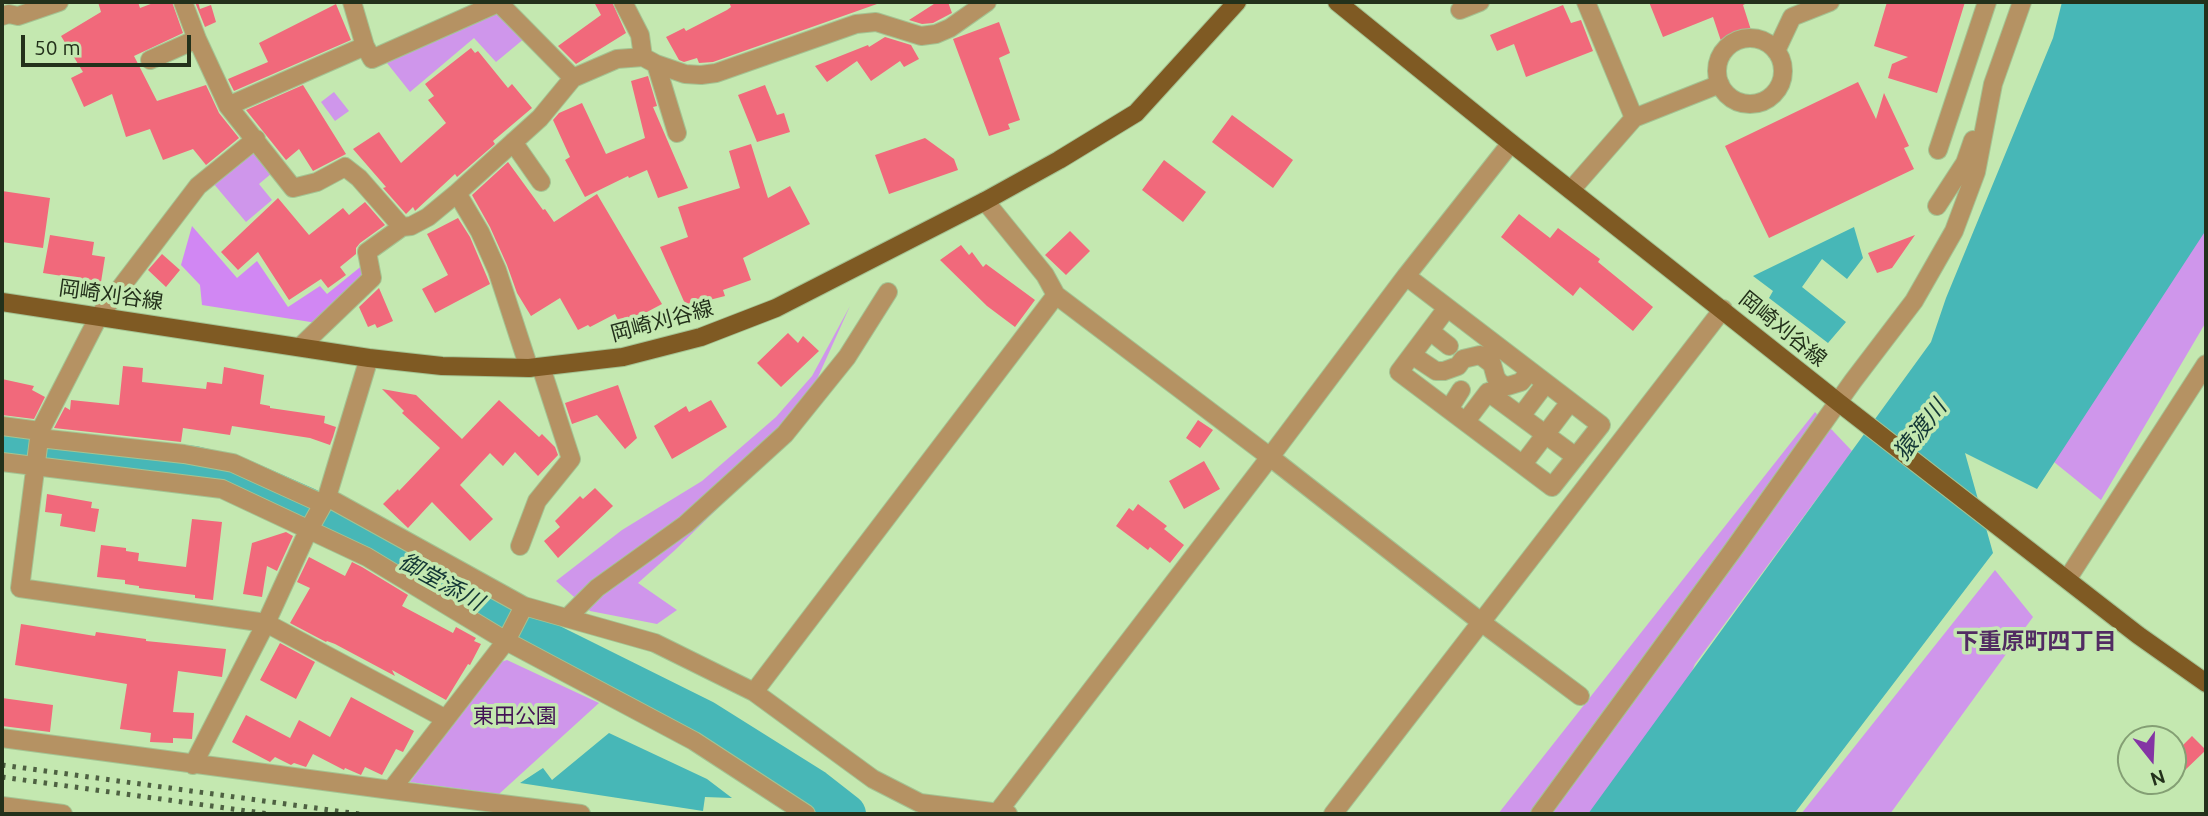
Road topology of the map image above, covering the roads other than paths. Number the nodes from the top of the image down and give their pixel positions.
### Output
1 (59, 2) edge
2 (183, 2) edge
3 (352, 2) edge
4 (498, 2) edge
5 (623, 2) edge
6 (987, 2) edge
7 (1237, 2) edge
8 (1337, 2) edge
9 (1480, 2) edge
10 (1586, 2) edge
11 (1830, 2) edge
12 (1987, 2) edge
13 (2022, 2) edge
14 (35, 6) edge
15 (1460, 10) dead end
16 (2, 16) edge
17 (197, 39) junction
18 (1776, 51) junction
19 (368, 52) junction
20 (150, 60) dead end
21 (650, 60) junction
22 (573, 78) junction
23 (1720, 84) junction
24 (1993, 84) junction
25 (228, 106) junction
26 (1634, 118) junction
27 (677, 133) dead end
28 (256, 139) junction
29 (513, 142) junction
30 (1511, 144) junction
31 (1938, 150) dead end
32 (541, 182) dead end
33 (1571, 190) junction
34 (457, 193) junction
35 (985, 201) junction
36 (1937, 206) dead end
37 (401, 227) junction
38 (1406, 276) junction
39 (888, 292) dead end
40 (1056, 295) junction
41 (2, 302) edge
42 (1447, 308) junction
43 (1723, 309) junction
44 (99, 316) junction
45 (1430, 331) junction
46 (1449, 346) dead end
47 (300, 347) junction
48 (1412, 355) junction
49 (369, 358) junction
50 (2206, 364) edge
51 (535, 367) junction
52 (1530, 371) junction
53 (1546, 383) junction
54 (1461, 390) dead end
55 (1570, 402) junction
56 (1838, 402) junction
57 (1449, 409) junction
58 (1521, 416) junction
59 (1466, 421) junction
60 (2, 426) edge
61 (1546, 434) junction
62 (40, 435) junction
63 (1270, 457) junction
64 (1576, 457) junction
65 (2, 462) edge
66 (1522, 464) junction
67 (37, 466) junction
68 (325, 500) junction
69 (308, 531) junction
70 (520, 546) dead end
71 (2068, 578) junction
72 (11, 586) edge
73 (524, 606) junction
74 (567, 618) junction
75 (266, 622) junction
76 (1481, 622) junction
77 (506, 641) junction
78 (2206, 683) edge
79 (754, 692) junction
80 (1580, 696) dead end
81 (446, 719) junction
82 (2, 738) edge
83 (193, 765) junction
84 (391, 789) junction
85 (2, 806) edge
86 (63, 814) edge
87 (581, 814) edge
88 (806, 814) edge
89 (1003, 814) edge
90 (1333, 814) edge
91 (1539, 814) edge

1 - 14 street
2 - 17 street
3 - 19 street
4 - 19 street
4 - 22 street
5 - 21 street
6 - 21 street
7 - 35 main road, 岡崎刈谷線
8 - 30 main road, 岡崎刈谷線
9 - 15 street
10 - 26 street
11 - 18 street
12 - 31 street
13 - 24 street
14 - 16 street
17 - 20 street
17 - 25 street
18 - 23 street
18 - 23 street
19 - 25 street
21 - 22 street
21 - 27 street
22 - 29 street
23 - 26 street
24 - 36 street
24 - 56 street
25 - 28 street
26 - 33 street
28 - 37 street
28 - 44 street
29 - 32 street
29 - 34 street
30 - 33 main road, 岡崎刈谷線
30 - 38 street
33 - 43 main road, 岡崎刈谷線
34 - 37 street
34 - 51 street
35 - 40 street
35 - 51 main road, 岡崎刈谷線
37 - 47 street
38 - 42 street
38 - 63 street
39 - 74 street
40 - 63 street
40 - 79 street
41 - 44 main road, 岡崎刈谷線
42 - 45 street
42 - 52 street
43 - 56 main road, 岡崎刈谷線
43 - 76 street
44 - 47 main road, 岡崎刈谷線
44 - 62 street
45 - 46 street
45 - 48 street
47 - 49 main road, 岡崎刈谷線
48 - 52 street
48 - 57 street
49 - 51 main road, 岡崎刈谷線
49 - 68 street
50 - 71 street
51 - 70 street
52 - 53 street
53 - 55 street
53 - 58 street
54 - 57 street
55 - 61 street
55 - 64 street
56 - 71 main road, 岡崎刈谷線
56 - 91 street
57 - 59 street
58 - 59 street
58 - 61 street
59 - 66 street
60 - 62 street
61 - 64 street
61 - 66 street
62 - 67 street
62 - 68 street
63 - 76 street
63 - 89 street
64 - 66 street
65 - 67 street
67 - 69 street
67 - 72 street
68 - 69 street
68 - 73 street
69 - 75 street
69 - 77 street
71 - 78 main road, 岡崎刈谷線
72 - 75 street
73 - 74 street
73 - 77 street
74 - 79 street
75 - 81 street
75 - 83 street
76 - 80 street
76 - 90 street
77 - 81 street
77 - 88 street
79 - 89 street
81 - 84 street
82 - 83 street
83 - 84 street
84 - 87 street
85 - 86 street

